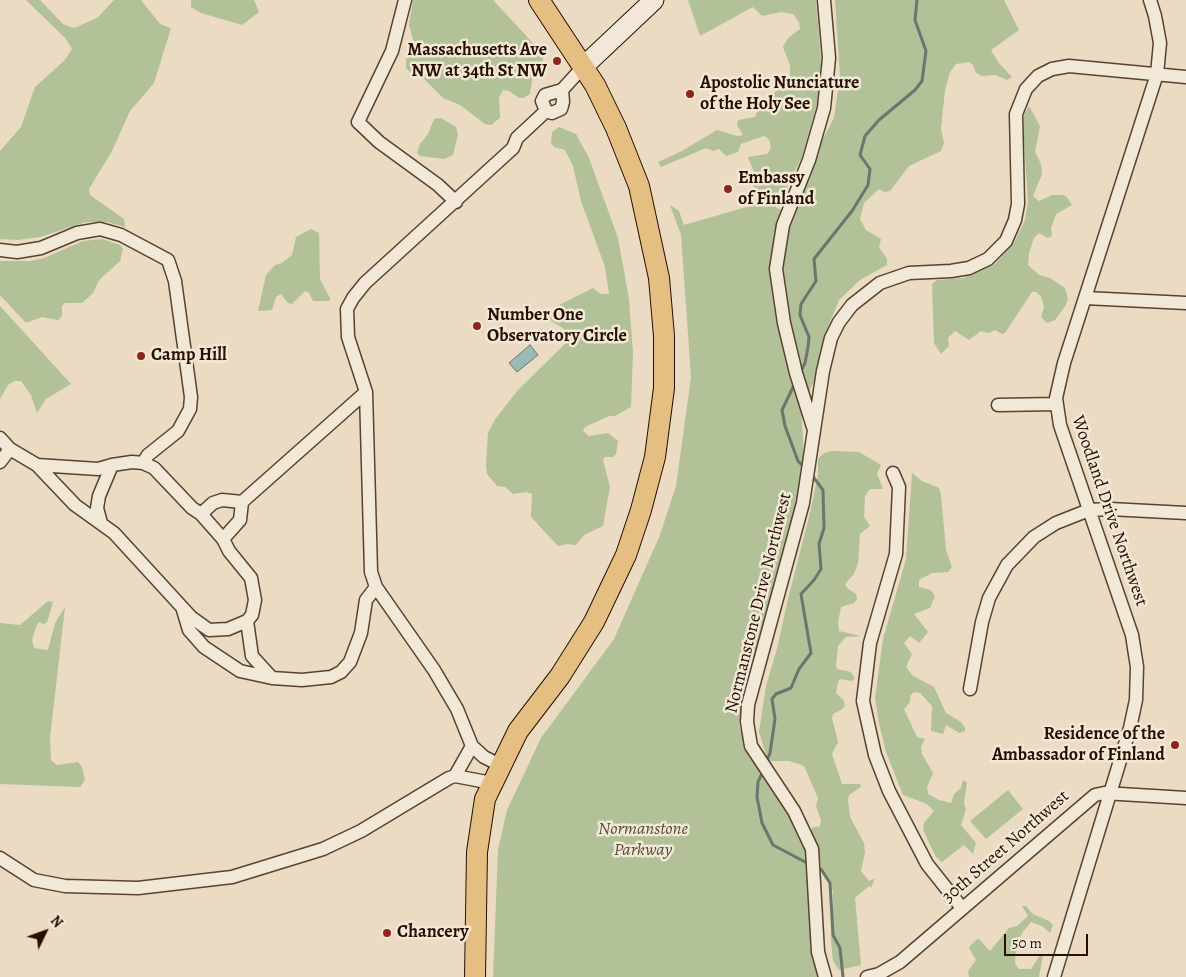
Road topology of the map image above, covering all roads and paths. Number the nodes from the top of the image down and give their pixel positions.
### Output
1 (405, 0) edge
2 (539, 0) edge
3 (654, 0) edge
4 (824, 0) edge
5 (1150, 0) edge
6 (584, 67) junction
7 (1157, 74) junction
8 (1186, 78) edge
9 (562, 90) junction
10 (551, 112) junction
11 (456, 202) junction
12 (0, 250) edge
13 (1085, 298) junction
14 (1186, 303) edge
15 (366, 392) junction
16 (1056, 404) junction
17 (998, 405) dead end
18 (814, 429) junction
19 (0, 438) edge
20 (10, 449) junction
21 (0, 462) edge
22 (143, 463) junction
23 (37, 465) junction
24 (112, 465) junction
25 (893, 473) dead end
26 (242, 502) junction
27 (1089, 510) junction
28 (1186, 513) edge
29 (201, 514) junction
30 (101, 523) junction
31 (223, 540) junction
32 (376, 587) junction
33 (182, 608) junction
34 (247, 621) junction
35 (272, 678) junction
36 (970, 689) dead end
37 (472, 746) junction
38 (500, 765) junction
39 (455, 776) junction
40 (492, 783) junction
41 (1109, 793) junction
42 (1186, 798) edge
43 (0, 858) edge
44 (962, 908) junction
45 (475, 977) edge
46 (825, 977) edge
47 (867, 977) edge
48 (1054, 977) edge

1 - 11 street
2 - 6 main road
3 - 6 main road
4 - 18 street
5 - 7 street, Woodland Drive Northwest
6 - 9 street
6 - 38 main road
7 - 8 street, Normanstone Drive Northwest
7 - 13 street, Woodland Drive Northwest
7 - 18 street, Normanstone Drive Northwest
9 - 10 street
9 - 10 street
10 - 11 street
11 - 15 street
12 - 22 street
13 - 14 street
13 - 16 street, Woodland Drive Northwest
15 - 26 street
15 - 32 street
16 - 17 street
16 - 27 street, Woodland Drive Northwest
18 - 46 street, Normanstone Drive Northwest
19 - 20 street
20 - 21 street
20 - 23 street
22 - 24 street
22 - 29 street
23 - 24 street
23 - 30 street
24 - 30 street
25 - 44 street
26 - 29 street
26 - 31 street
27 - 28 street
27 - 36 street
27 - 41 street, Woodland Drive Northwest
29 - 31 street
30 - 33 street
31 - 34 street
32 - 35 street
32 - 37 street
33 - 34 street
33 - 35 street
34 - 35 street
37 - 38 street
37 - 39 street
38 - 40 main road
39 - 40 street
39 - 43 street
40 - 45 main road
41 - 42 street, 30th Street Northwest
41 - 44 street, 30th Street Northwest
41 - 48 street, Woodland Drive Northwest
44 - 47 street, 30th Street Northwest

